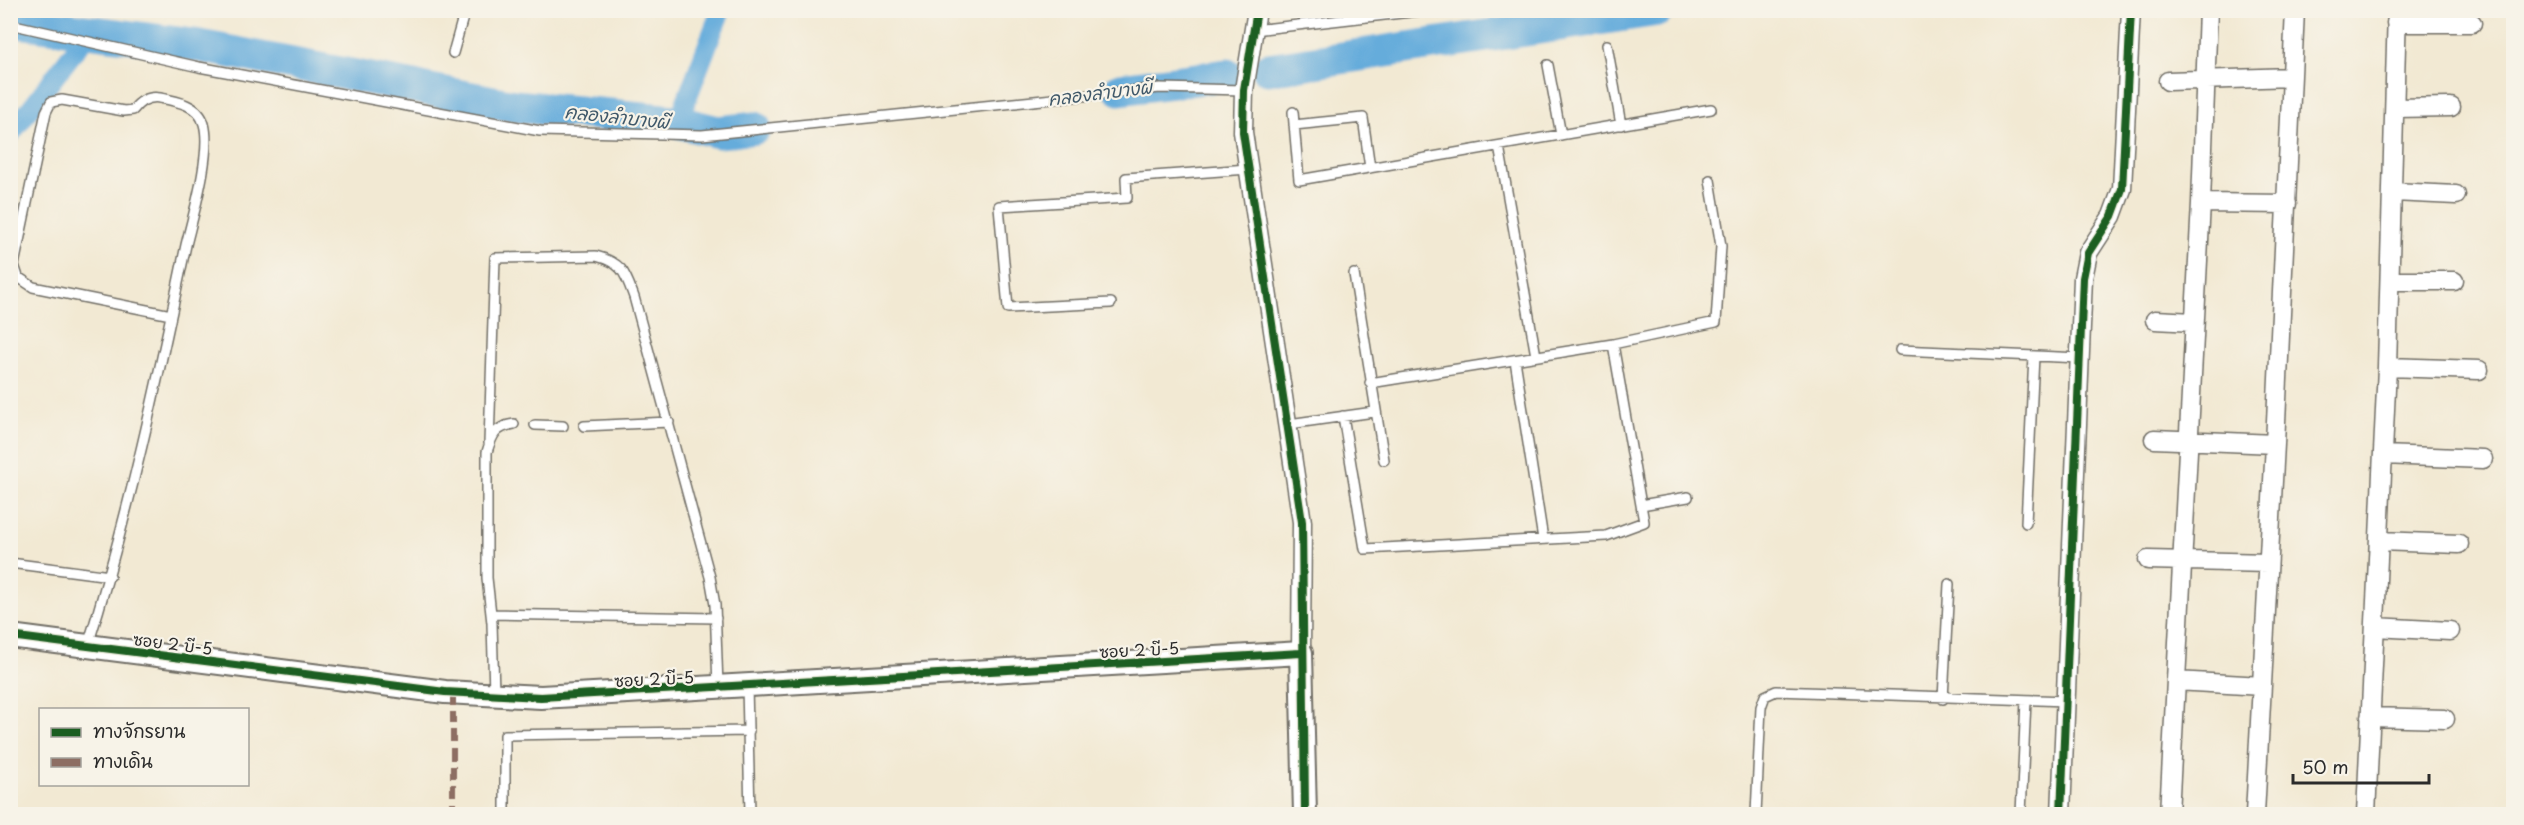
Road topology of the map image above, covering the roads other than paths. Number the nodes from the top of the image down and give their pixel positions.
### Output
1 (465, 10) edge
2 (1257, 10) edge
3 (1428, 10) edge
4 (2131, 10) edge
5 (2208, 10) edge
6 (2295, 10) edge
7 (2396, 17) edge
8 (2472, 23) dead end
9 (10, 24) edge
10 (1254, 30) junction
11 (1607, 45) dead end
12 (453, 52) dead end
13 (1548, 65) dead end
14 (2292, 77) junction
15 (2205, 80) junction
16 (2168, 81) dead end
17 (1244, 90) junction
18 (2451, 107) dead end
19 (2395, 108) junction
20 (1711, 109) dead end
21 (1293, 112) dead end
22 (1294, 125) junction
23 (1621, 125) junction
24 (1561, 135) junction
25 (1499, 146) junction
26 (1370, 168) junction
27 (1248, 169) junction
28 (1710, 180) dead end
29 (2393, 192) junction
30 (2456, 195) dead end
31 (2201, 203) junction
32 (2287, 204) junction
33 (1354, 274) dead end
34 (2390, 281) junction
35 (2454, 281) dead end
36 (1111, 303) dead end
37 (171, 315) junction
38 (2155, 320) dead end
39 (2194, 322) junction
40 (1612, 344) junction
41 (1900, 350) dead end
42 (1536, 356) junction
43 (2034, 356) junction
44 (2080, 358) junction
45 (1515, 360) junction
46 (2387, 367) junction
47 (2479, 370) dead end
48 (1370, 383) junction
49 (1374, 412) junction
50 (1343, 416) junction
51 (669, 422) junction
52 (514, 424) dead end
53 (1289, 424) junction
54 (536, 425) dead end
55 (563, 426) dead end
56 (584, 426) dead end
57 (2154, 439) dead end
58 (2190, 440) junction
59 (489, 443) junction
60 (2276, 444) junction
61 (2383, 455) junction
62 (2483, 459) dead end
63 (1384, 460) dead end
64 (1688, 497) dead end
65 (1641, 506) junction
66 (2026, 523) dead end
67 (1543, 539) junction
68 (2379, 541) junction
69 (2459, 544) dead end
70 (2148, 560) dead end
71 (2183, 561) junction
72 (10, 563) edge
73 (2268, 563) junction
74 (110, 576) junction
75 (1949, 584) dead end
76 (491, 614) junction
77 (716, 618) junction
78 (2375, 627) junction
79 (2450, 631) dead end
80 (10, 636) edge
81 (88, 645) junction
82 (1301, 653) junction
83 (2176, 681) junction
84 (747, 686) junction
85 (2262, 686) junction
86 (718, 688) junction
87 (494, 696) junction
88 (1943, 699) junction
89 (2026, 700) junction
90 (2066, 700) junction
91 (2370, 717) junction
92 (2445, 719) dead end
93 (748, 731) junction
94 (505, 814) edge
95 (750, 814) edge
96 (1305, 814) edge
97 (1756, 814) edge
98 (2021, 814) edge
99 (2061, 814) edge
100 (2169, 814) edge
101 (2255, 814) edge
102 (2366, 814) edge

1 - 12 lane
2 - 10 street
3 - 10 lane
4 - 44 street
5 - 15 street
6 - 14 street
7 - 8 street
7 - 19 street
9 - 17 lane
10 - 17 street
11 - 23 lane
13 - 24 lane
14 - 15 street
14 - 32 street
15 - 16 street
15 - 31 street
17 - 27 street
18 - 19 street
19 - 29 street
20 - 23 lane
21 - 22 lane
22 - 26 lane
22 - 26 lane
23 - 24 lane
24 - 25 lane
25 - 26 lane
25 - 42 lane
27 - 36 lane
27 - 53 street
28 - 40 lane
29 - 30 street
29 - 34 street
31 - 32 street
31 - 39 street
32 - 60 street
33 - 48 lane
34 - 35 street
34 - 46 street
37 - 37 lane
37 - 74 lane
38 - 39 street
39 - 58 street
40 - 42 lane
40 - 65 lane
41 - 43 lane
42 - 45 lane
43 - 44 lane
43 - 66 lane
44 - 90 street
45 - 48 lane
45 - 67 lane
46 - 47 street
46 - 61 street
48 - 49 lane
49 - 50 lane
49 - 63 lane
50 - 53 lane
50 - 67 lane
51 - 56 lane
51 - 59 lane
51 - 77 lane
52 - 59 lane
53 - 82 street
54 - 55 lane
57 - 58 street
58 - 60 street
58 - 71 street
59 - 76 lane
60 - 73 street
61 - 62 street
61 - 68 street
64 - 65 lane
65 - 67 lane
68 - 69 street
68 - 78 street
70 - 71 street
71 - 73 street
71 - 83 street
72 - 74 lane
73 - 85 street
74 - 81 lane
75 - 88 lane
76 - 77 lane
76 - 87 lane
77 - 86 lane
78 - 79 street
78 - 91 street
80 - 81 street, ซอย 2 บี-5
81 - 87 street, ซอย 2 บี-5
82 - 84 street, ซอย 2 บี-5
82 - 96 street
83 - 85 street
83 - 100 street
84 - 86 street, ซอย 2 บี-5
84 - 93 lane
85 - 101 street
86 - 87 street, ซอย 2 บี-5
88 - 89 lane
88 - 97 lane
89 - 90 lane
89 - 98 lane
90 - 99 street
91 - 92 street
91 - 102 street
93 - 94 lane
93 - 95 lane

